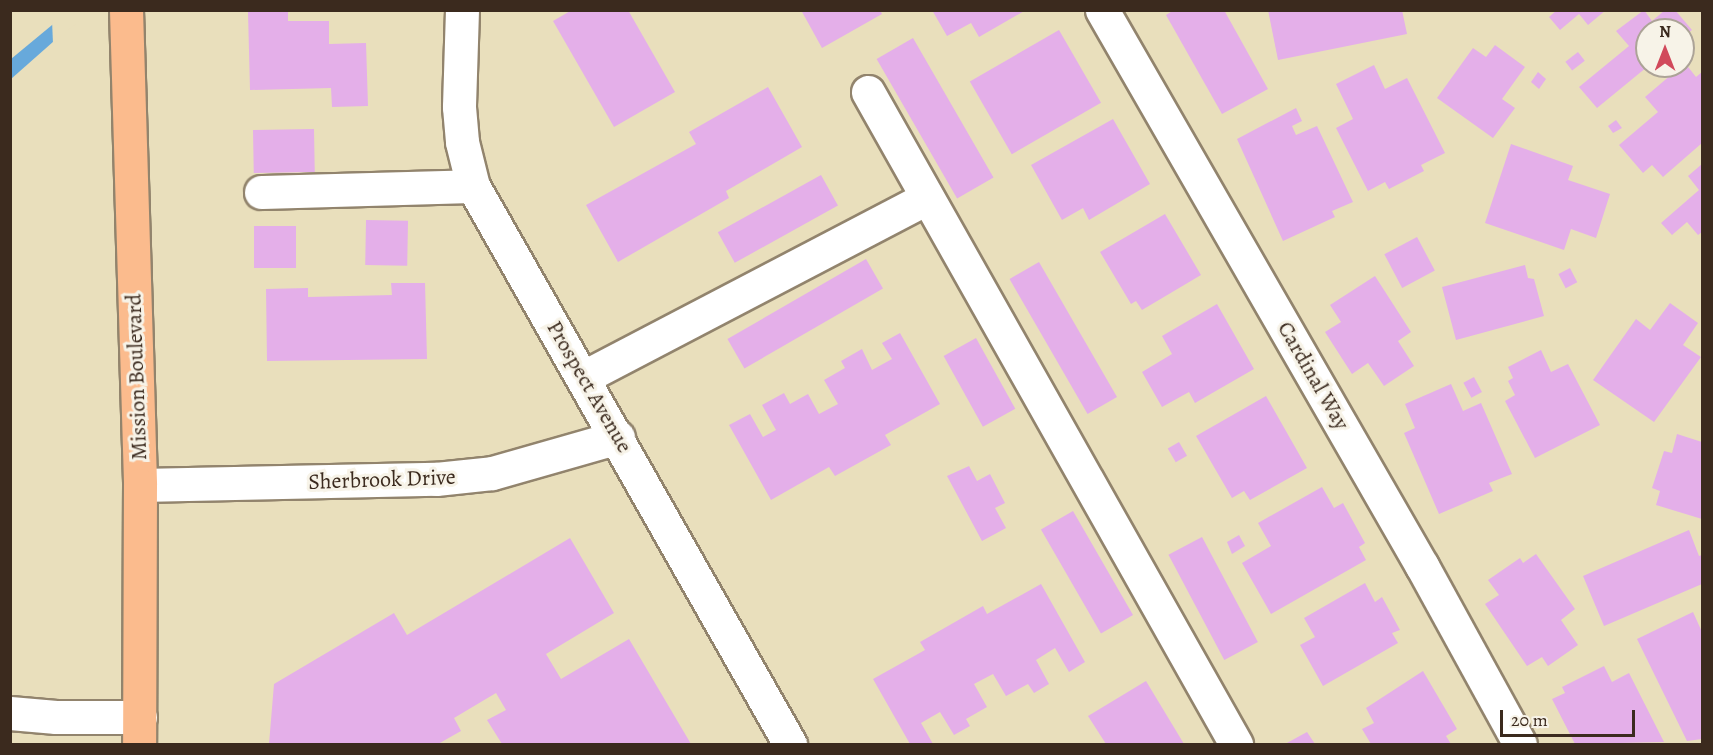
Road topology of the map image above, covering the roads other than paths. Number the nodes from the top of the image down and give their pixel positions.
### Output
1 (462, 10) edge
2 (1102, 10) edge
3 (126, 17) edge
4 (868, 92) dead end
5 (473, 186) junction
6 (261, 192) dead end
7 (927, 198) junction
8 (584, 377) junction
9 (618, 436) junction
10 (140, 485) junction
11 (10, 713) edge
12 (140, 731) edge
13 (790, 744) edge
14 (1236, 744) edge
15 (1520, 744) edge

1 - 5 street, Prospect Avenue
2 - 15 street, Cardinal Way
3 - 10 main road, Mission Boulevard
4 - 7 street
5 - 6 street
5 - 8 street, Prospect Avenue
7 - 8 street
7 - 14 street
8 - 9 street, Prospect Avenue
9 - 10 street, Sherbrook Drive
9 - 13 street, Prospect Avenue
10 - 12 main road, Mission Boulevard
11 - 12 street

